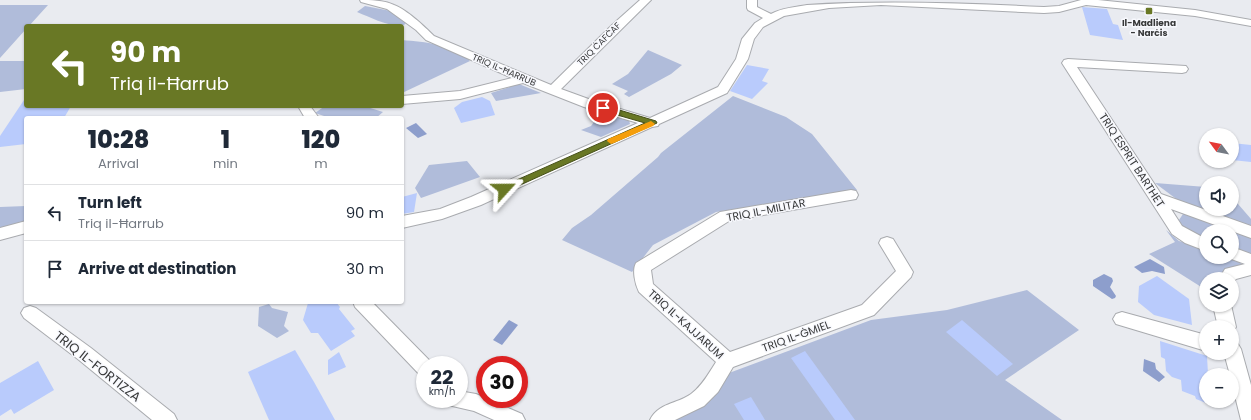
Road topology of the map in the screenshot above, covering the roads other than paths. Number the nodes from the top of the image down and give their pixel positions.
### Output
1 (365, 0) edge
2 (646, 0) edge
3 (752, 0) edge
4 (1085, 1) edge
5 (772, 18) junction
6 (1251, 23) edge
7 (1182, 69) dead end
8 (524, 79) junction
9 (553, 90) junction
10 (404, 100) edge
11 (653, 123) junction
12 (851, 195) dead end
13 (1157, 198) junction
14 (404, 222) edge
15 (24, 228) edge
16 (1251, 232) edge
17 (0, 234) edge
18 (1199, 242) edge
19 (887, 243) dead end
20 (1239, 256) edge
21 (1251, 260) edge
22 (1251, 269) edge
23 (1239, 272) edge
24 (645, 287) joint
25 (363, 304) edge
26 (30, 313) dead end
27 (1122, 319) dead end
28 (1199, 341) edge
29 (416, 359) edge
30 (1235, 360) edge
31 (727, 361) junction
32 (468, 405) edge
33 (480, 411) edge
34 (1250, 411) edge
35 (167, 420) edge
36 (515, 420) edge
37 (660, 420) edge

1 - 8 street, TRIQ IL-ĦARRUB
2 - 9 street, TRIQ ĊAFĊAF
3 - 5 street
4 - 5 street
4 - 6 street
5 - 11 street
7 - 13 street, TRIQ ESPRIT BARTHET
8 - 9 street, TRIQ IL-ĦARRUB
8 - 10 street
9 - 11 street, TRIQ IL-ĦARRUB
11 - 14 street
12 - 24 street, TRIQ IL-MILITAR
13 - 16 street
13 - 18 street, TRIQ ESPRIT BARTHET
15 - 17 street
19 - 31 street, TRIQ IL-ĠMIEL
20 - 21 street
22 - 23 street
24 - 31 street, TRIQ IL-KAJJARUM
25 - 29 street
26 - 35 street, TRIQ IL-FORTIZZA
27 - 28 street
30 - 34 street
31 - 37 street
32 - 33 street
33 - 36 street

